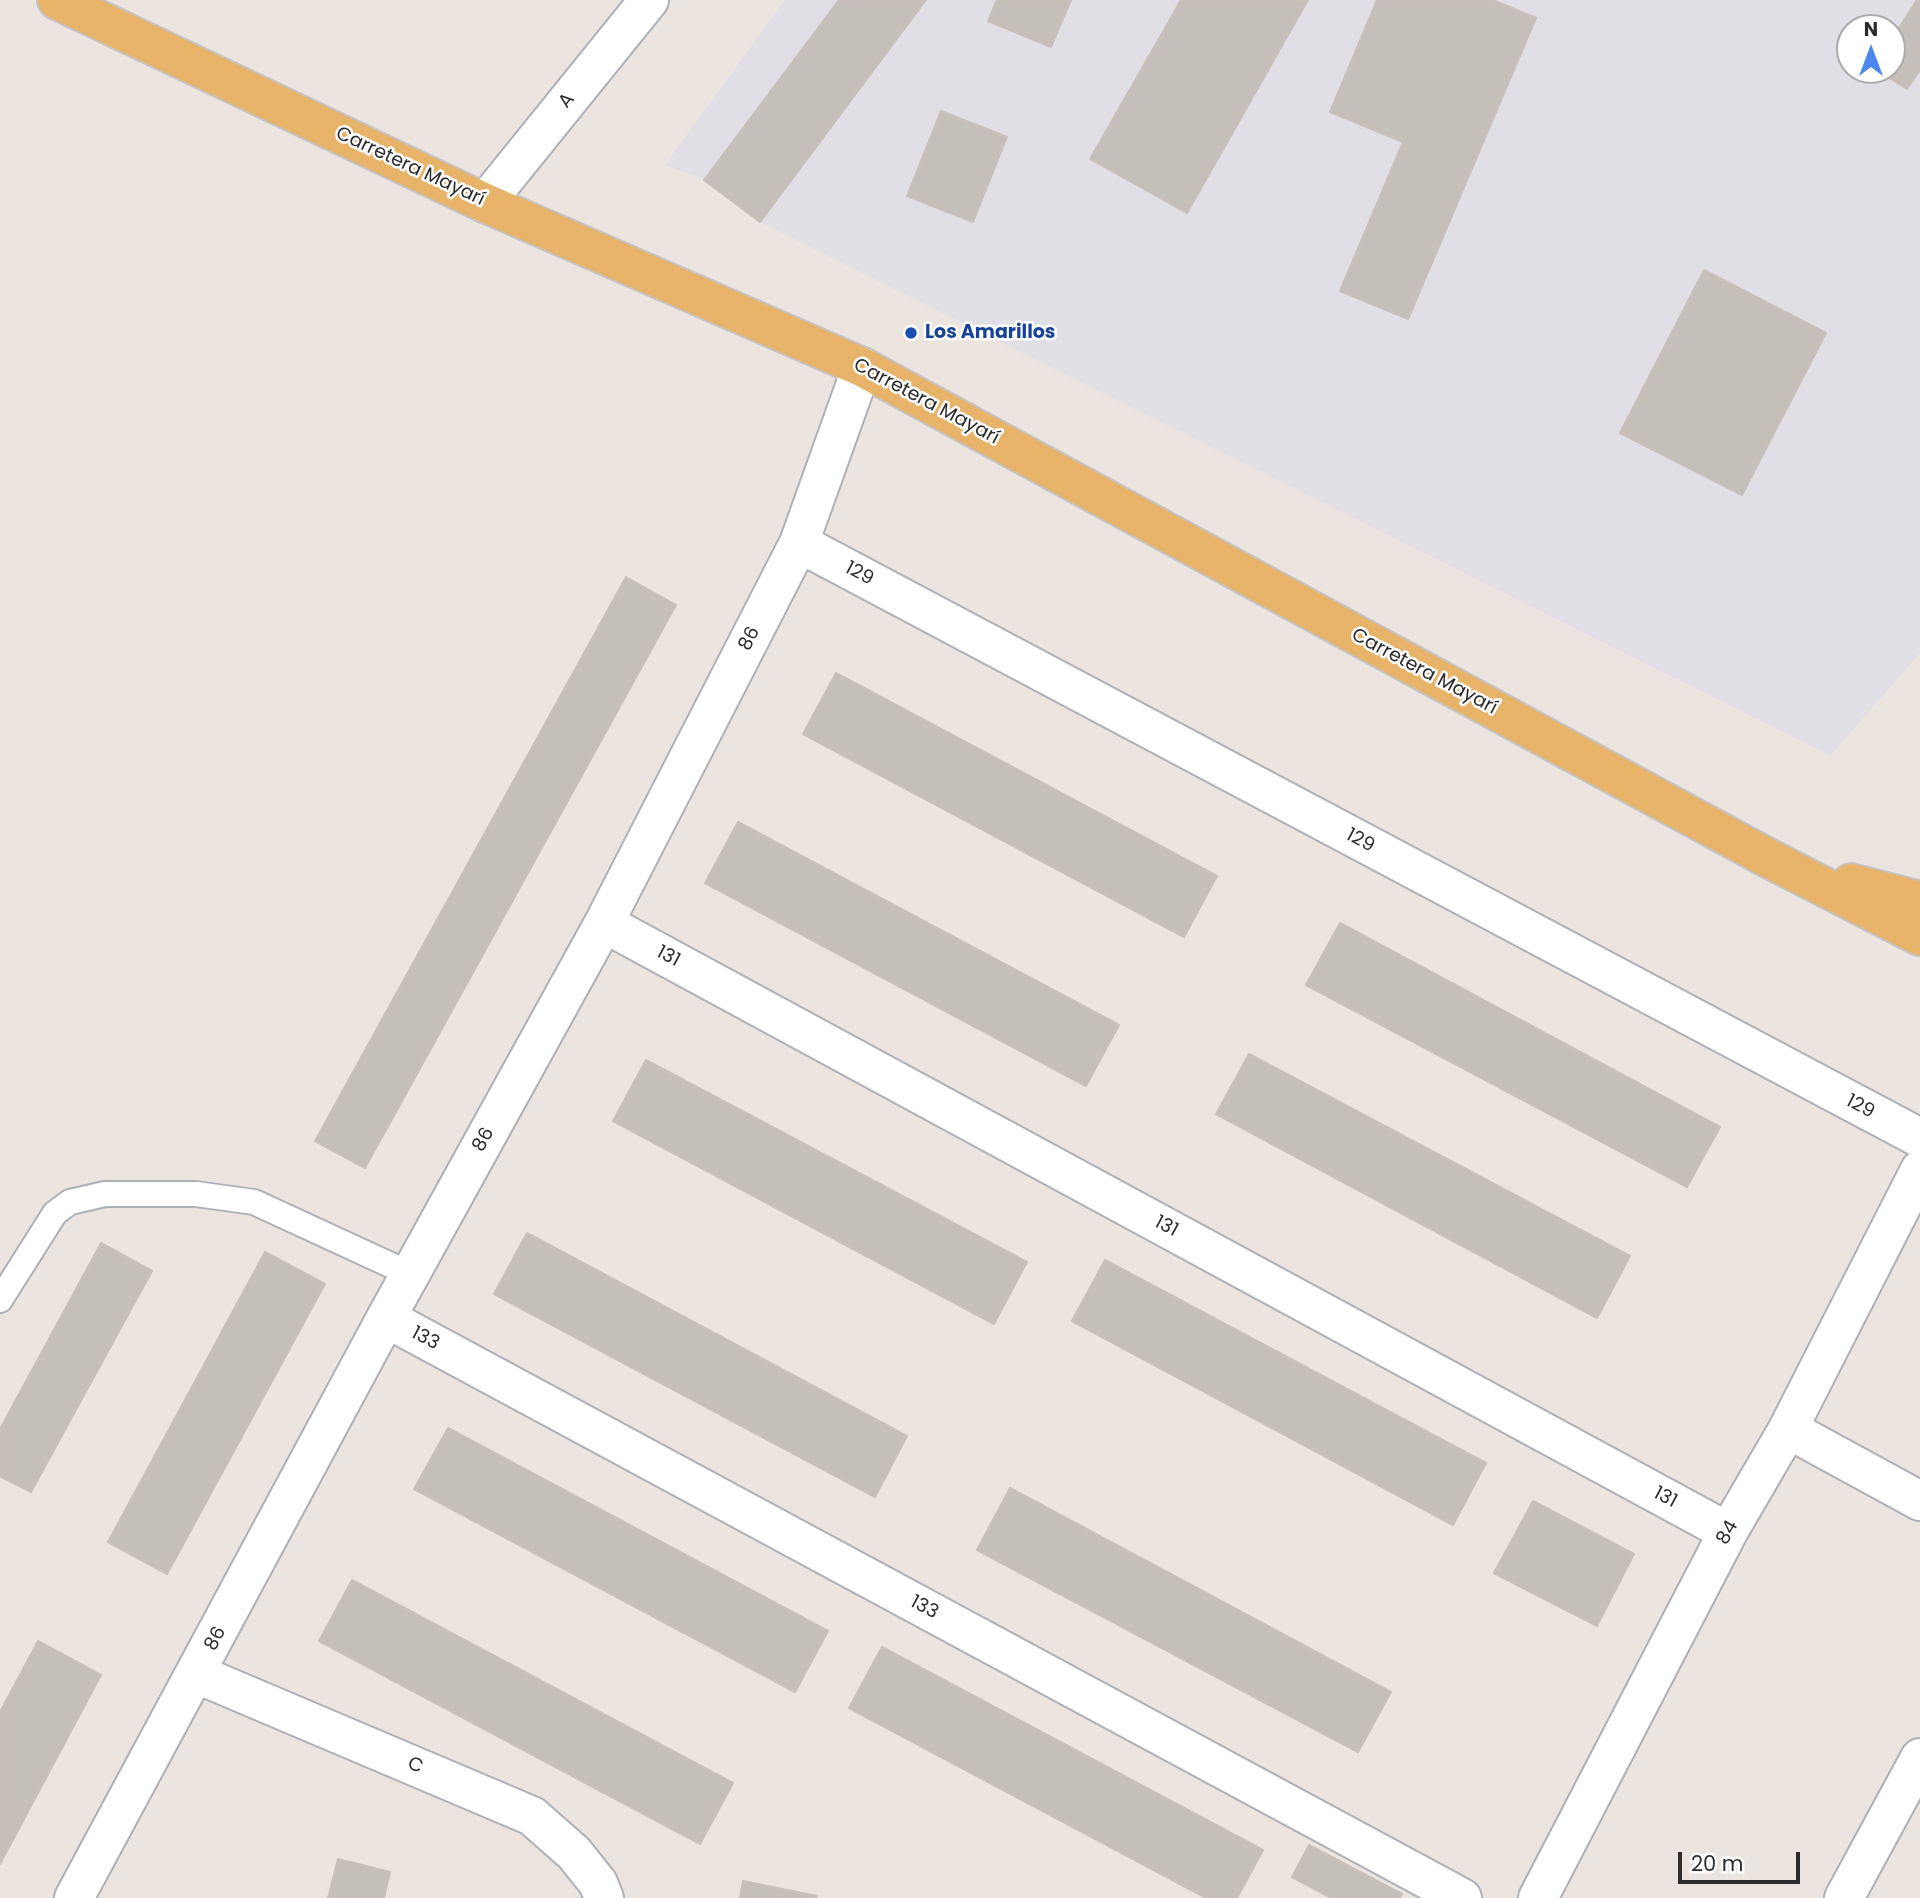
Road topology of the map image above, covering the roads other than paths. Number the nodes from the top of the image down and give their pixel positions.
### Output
1 (57, 0) edge
2 (649, 0) edge
3 (485, 203) junction
4 (862, 367) junction
5 (799, 542) junction
6 (1768, 858) junction
7 (1920, 901) edge
8 (604, 923) junction
9 (1920, 936) edge
10 (1920, 1139) edge
11 (1920, 1170) edge
12 (410, 1274) junction
13 (0, 1300) edge
14 (386, 1318) junction
15 (1788, 1429) junction
16 (1920, 1501) edge
17 (1728, 1532) junction
18 (197, 1674) junction
19 (1920, 1758) edge
20 (75, 1898) edge
21 (604, 1898) edge
22 (1462, 1898) edge
23 (1538, 1898) edge
24 (1844, 1898) edge

1 - 3 main road, Carretera Mayarí
2 - 3 street, A
3 - 4 main road, Carretera Mayarí
4 - 5 street, 86
4 - 6 main road, Carretera Mayarí
5 - 8 street, 86
5 - 10 street, 129
6 - 7 main road, Carretera Mayarí
6 - 9 main road, Carretera Mayarí
8 - 12 street, 86
8 - 17 street, 131
11 - 15 street, 84
12 - 13 lane
12 - 14 street, 86
14 - 18 street, 86
14 - 22 street, 133
15 - 16 street
15 - 17 street, 84
17 - 23 street, 84
18 - 20 street, 86
18 - 21 street, C
19 - 24 street

